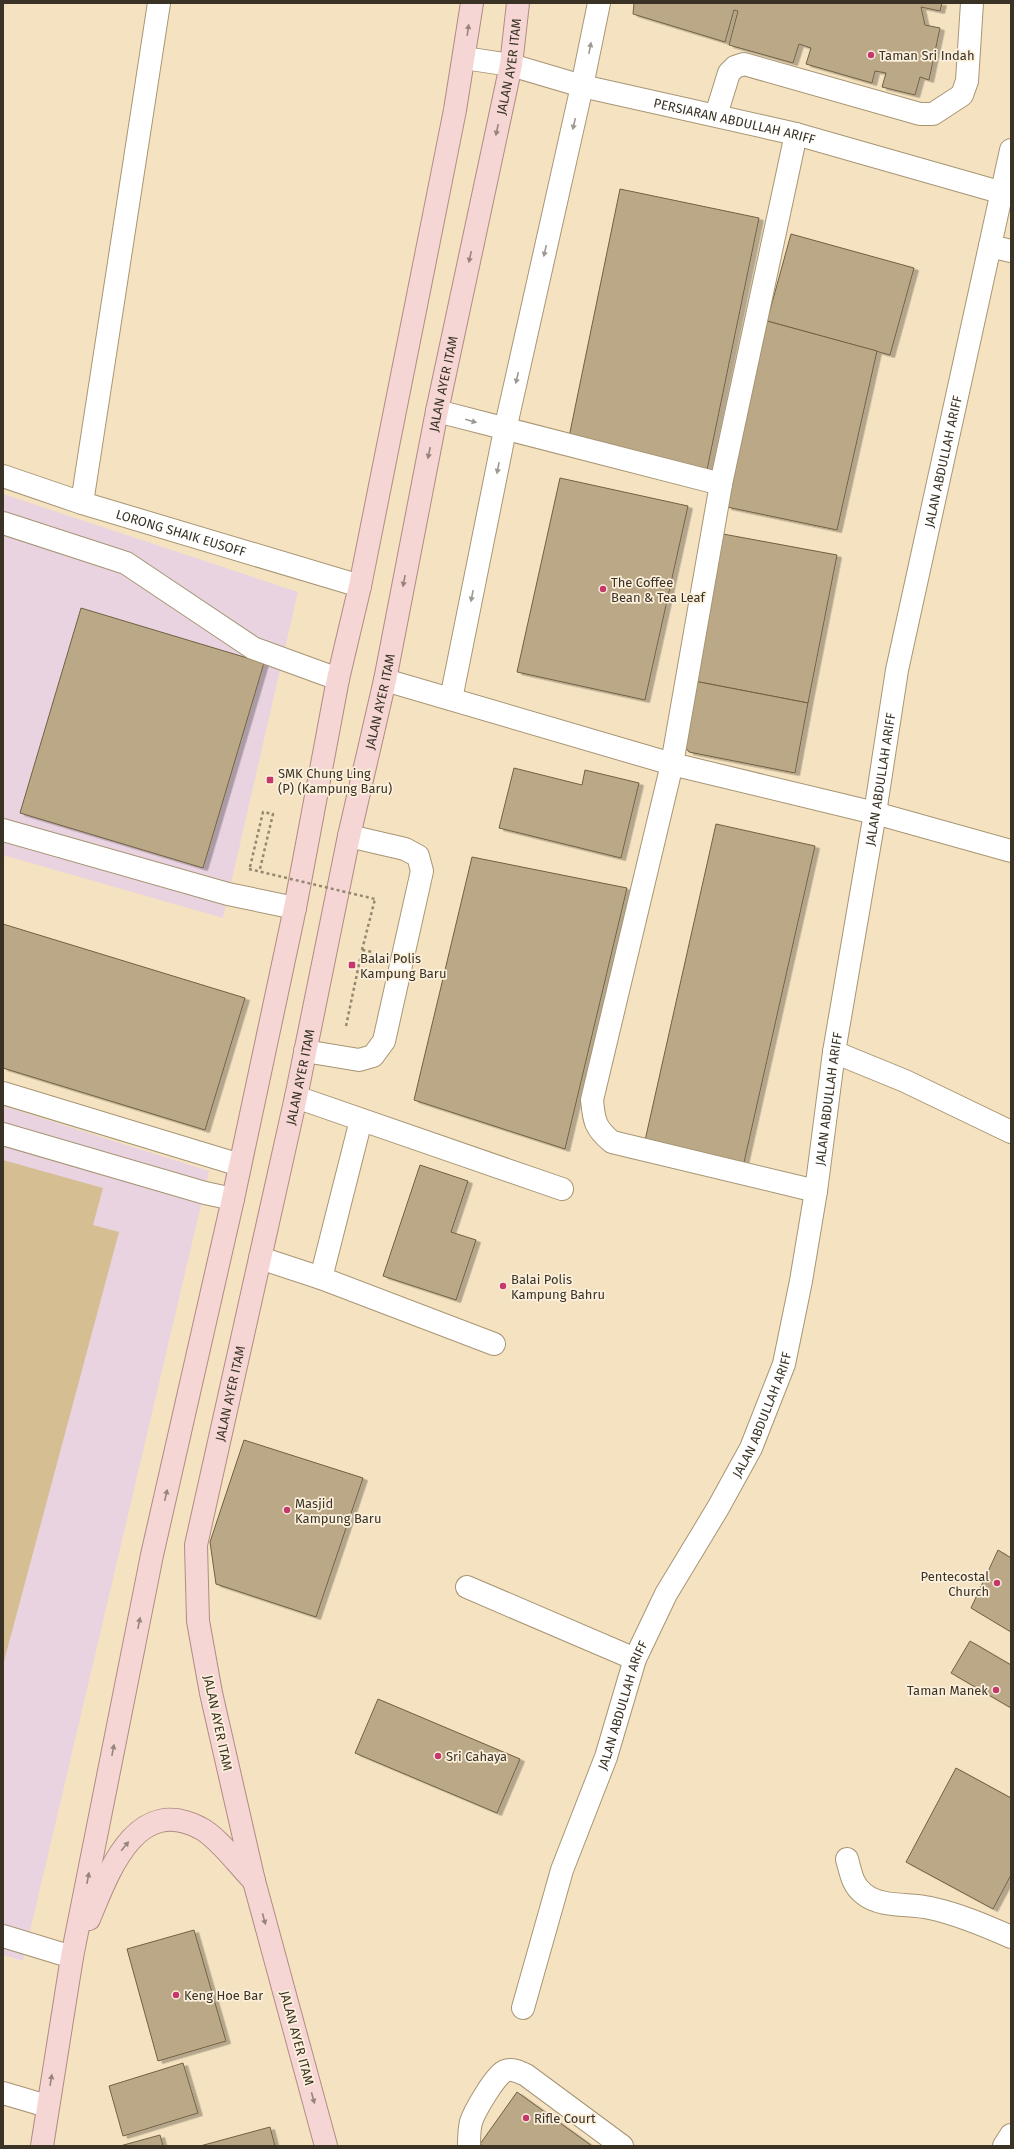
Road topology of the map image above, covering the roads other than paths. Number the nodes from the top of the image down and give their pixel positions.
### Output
1 (159, 3) edge
2 (472, 3) edge
3 (518, 3) edge
4 (599, 3) edge
5 (972, 3) edge
6 (464, 58) junction
7 (511, 64) junction
8 (582, 86) junction
9 (716, 115) junction
10 (796, 134) junction
11 (1011, 150) edge
12 (1002, 193) junction
13 (990, 246) junction
14 (1011, 250) edge
15 (437, 411) junction
16 (505, 430) junction
17 (3, 476) edge
18 (721, 484) junction
19 (82, 503) junction
20 (3, 523) edge
21 (360, 586) junction
22 (338, 679) junction
23 (385, 680) junction
24 (451, 699) junction
25 (672, 764) junction
26 (876, 813) junction
27 (3, 830) edge
28 (349, 836) junction
29 (1011, 850) edge
30 (295, 908) junction
31 (306, 1051) junction
32 (834, 1052) junction
33 (3, 1093) edge
34 (296, 1098) junction
35 (361, 1120) junction
36 (1011, 1132) edge
37 (3, 1134) edge
38 (240, 1165) junction
39 (562, 1189) dead end
40 (816, 1191) junction
41 (233, 1199) junction
42 (260, 1258) junction
43 (320, 1278) junction
44 (494, 1344) dead end
45 (467, 1587) dead end
46 (635, 1659) junction
47 (847, 1859) dead end
48 (254, 1881) junction
49 (3, 1936) edge
50 (1011, 1937) edge
51 (72, 1957) junction
52 (523, 2008) dead end
53 (3, 2093) edge
54 (47, 2106) junction
55 (1011, 2136) edge
56 (42, 2146) edge
57 (326, 2146) edge
58 (469, 2146) edge
59 (622, 2146) edge
60 (1004, 2146) edge

1 - 19 street
6 -> 2 main road
3 - 7 main road, JALAN AYER ITAM
8 -> 4 street
5 - 9 street
6 - 7 street, PERSIARAN ABDULLAH ARIFF
6 - 21 main road
7 - 8 street, PERSIARAN ABDULLAH ARIFF
7 -> 15 main road, JALAN AYER ITAM
8 - 9 street, PERSIARAN ABDULLAH ARIFF
8 -> 16 street
9 - 10 street, PERSIARAN ABDULLAH ARIFF
10 - 12 street, PERSIARAN ABDULLAH ARIFF
10 - 18 street
11 - 12 street, JALAN ABDULLAH ARIFF
12 - 13 street, JALAN ABDULLAH ARIFF
13 - 14 street
13 - 26 street, JALAN ABDULLAH ARIFF
15 -> 16 street
15 -> 23 main road, JALAN AYER ITAM
16 - 18 street
16 -> 24 street
17 - 19 street, LORONG SHAIK EUSOFF
18 - 25 street
19 - 21 street, LORONG SHAIK EUSOFF
20 - 22 street
21 - 22 main road
22 - 30 main road
23 - 24 street
23 - 28 main road, JALAN AYER ITAM
24 - 25 street
25 - 26 street
25 - 40 street
26 - 29 street
26 - 32 street, JALAN ABDULLAH ARIFF
27 - 30 street
28 - 31 main road, JALAN AYER ITAM
28 - 31 street
30 - 38 main road
31 - 34 main road, JALAN AYER ITAM
32 - 36 street
32 - 40 street, JALAN ABDULLAH ARIFF
33 - 38 street
34 - 35 street
34 - 42 main road, JALAN AYER ITAM
35 - 39 street
35 - 43 street
37 - 41 street
38 - 41 main road
40 - 46 street, JALAN ABDULLAH ARIFF
51 -> 41 main road
42 - 43 street
42 - 48 main road, JALAN AYER ITAM
43 - 44 street
45 - 46 street
46 - 52 street, JALAN ABDULLAH ARIFF
47 - 50 street
51 -> 48 main road
48 -> 57 main road, JALAN AYER ITAM
49 - 51 street
54 -> 51 main road
53 - 54 street
54 - 56 main road
55 - 60 street
58 - 59 street

